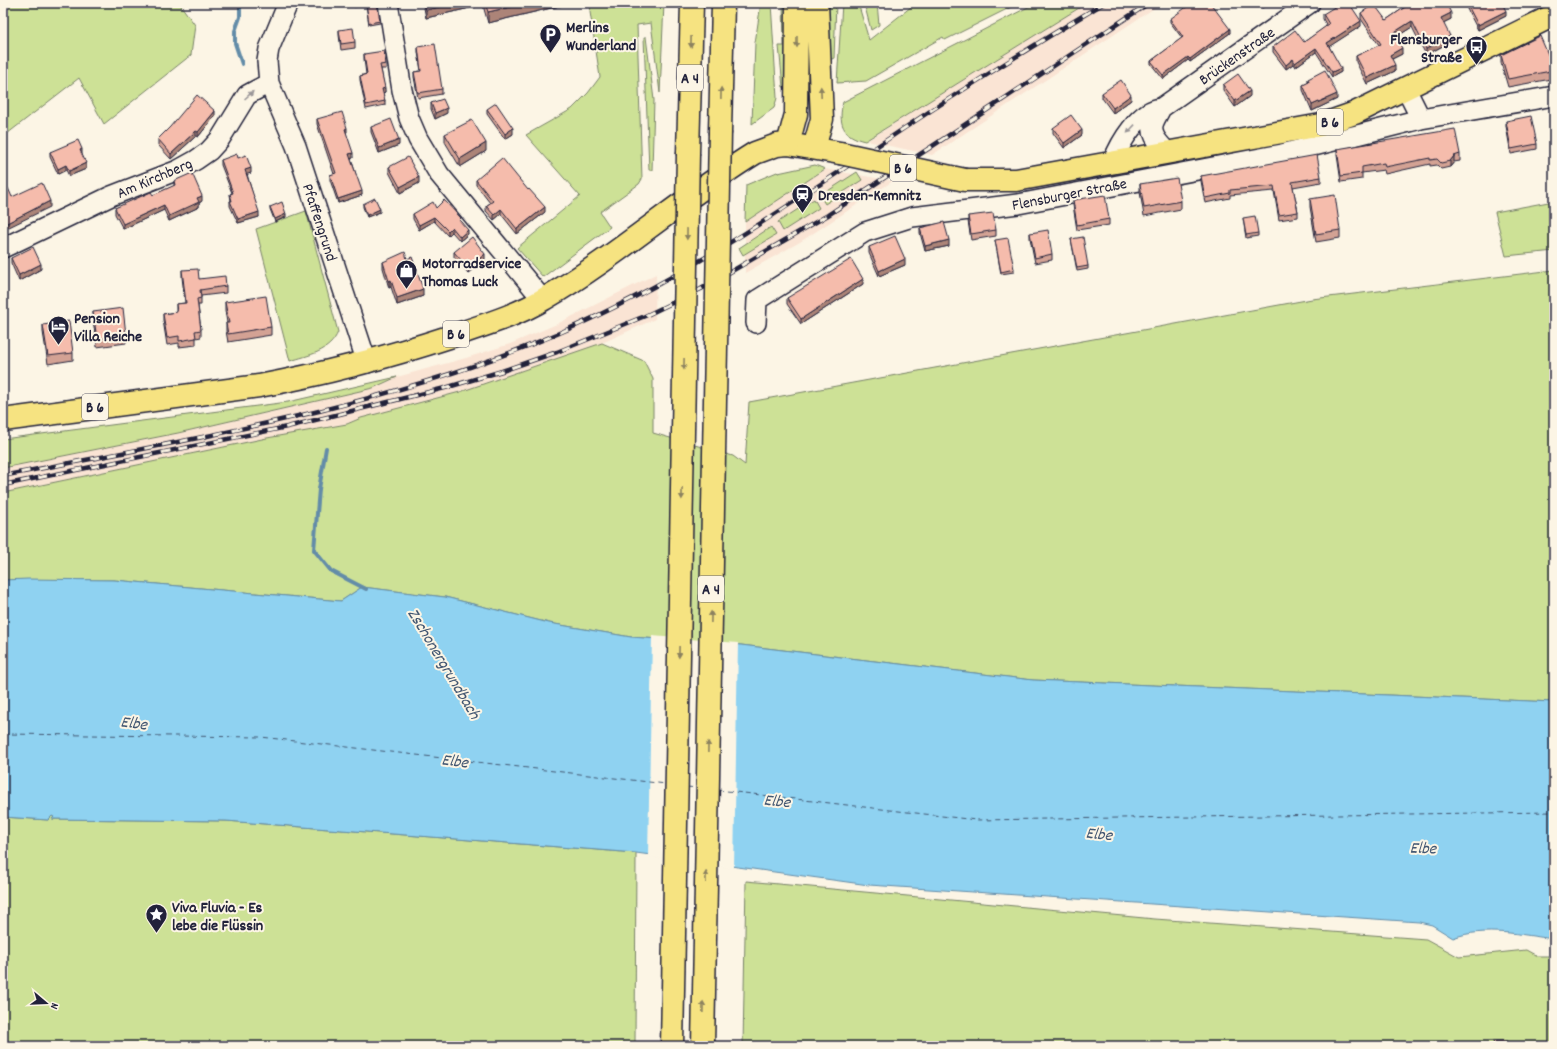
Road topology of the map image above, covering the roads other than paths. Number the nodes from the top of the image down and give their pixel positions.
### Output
1 (288, 3) edge
2 (388, 3) edge
3 (692, 3) edge
4 (723, 3) edge
5 (797, 3) edge
6 (817, 3) edge
7 (1310, 3) edge
8 (1554, 15) edge
9 (270, 84) junction
10 (1406, 89) junction
11 (1554, 96) edge
12 (1161, 108) junction
13 (1421, 119) junction
14 (788, 144) junction
15 (814, 148) junction
16 (1167, 152) junction
17 (1113, 161) junction
18 (3, 248) edge
19 (543, 300) junction
20 (756, 323) dead end
21 (367, 363) junction
22 (3, 420) edge
23 (672, 1046) edge
24 (703, 1046) edge

1 - 9 street
2 - 19 street
3 -> 23 main road, A 4, bridge
24 -> 4 main road, A 4, bridge
5 -> 14 main road
15 -> 6 main road
7 - 12 street, Brückenstraße
8 - 10 main road, B 6
18 -> 9 street, Am Kirchberg
9 - 21 street, Pfaffengrund
10 - 13 street
10 - 16 main road, B 6
11 - 13 street, Flensburger Straße
12 - 16 street
12 -> 17 street, Brückenstraße
13 - 20 street, Flensburger Straße
14 - 15 main road, B 6
14 - 19 main road, B 6
15 - 17 main road, B 6, bridge
16 - 17 main road, B 6
19 - 21 main road, B 6
21 - 22 main road, B 6

